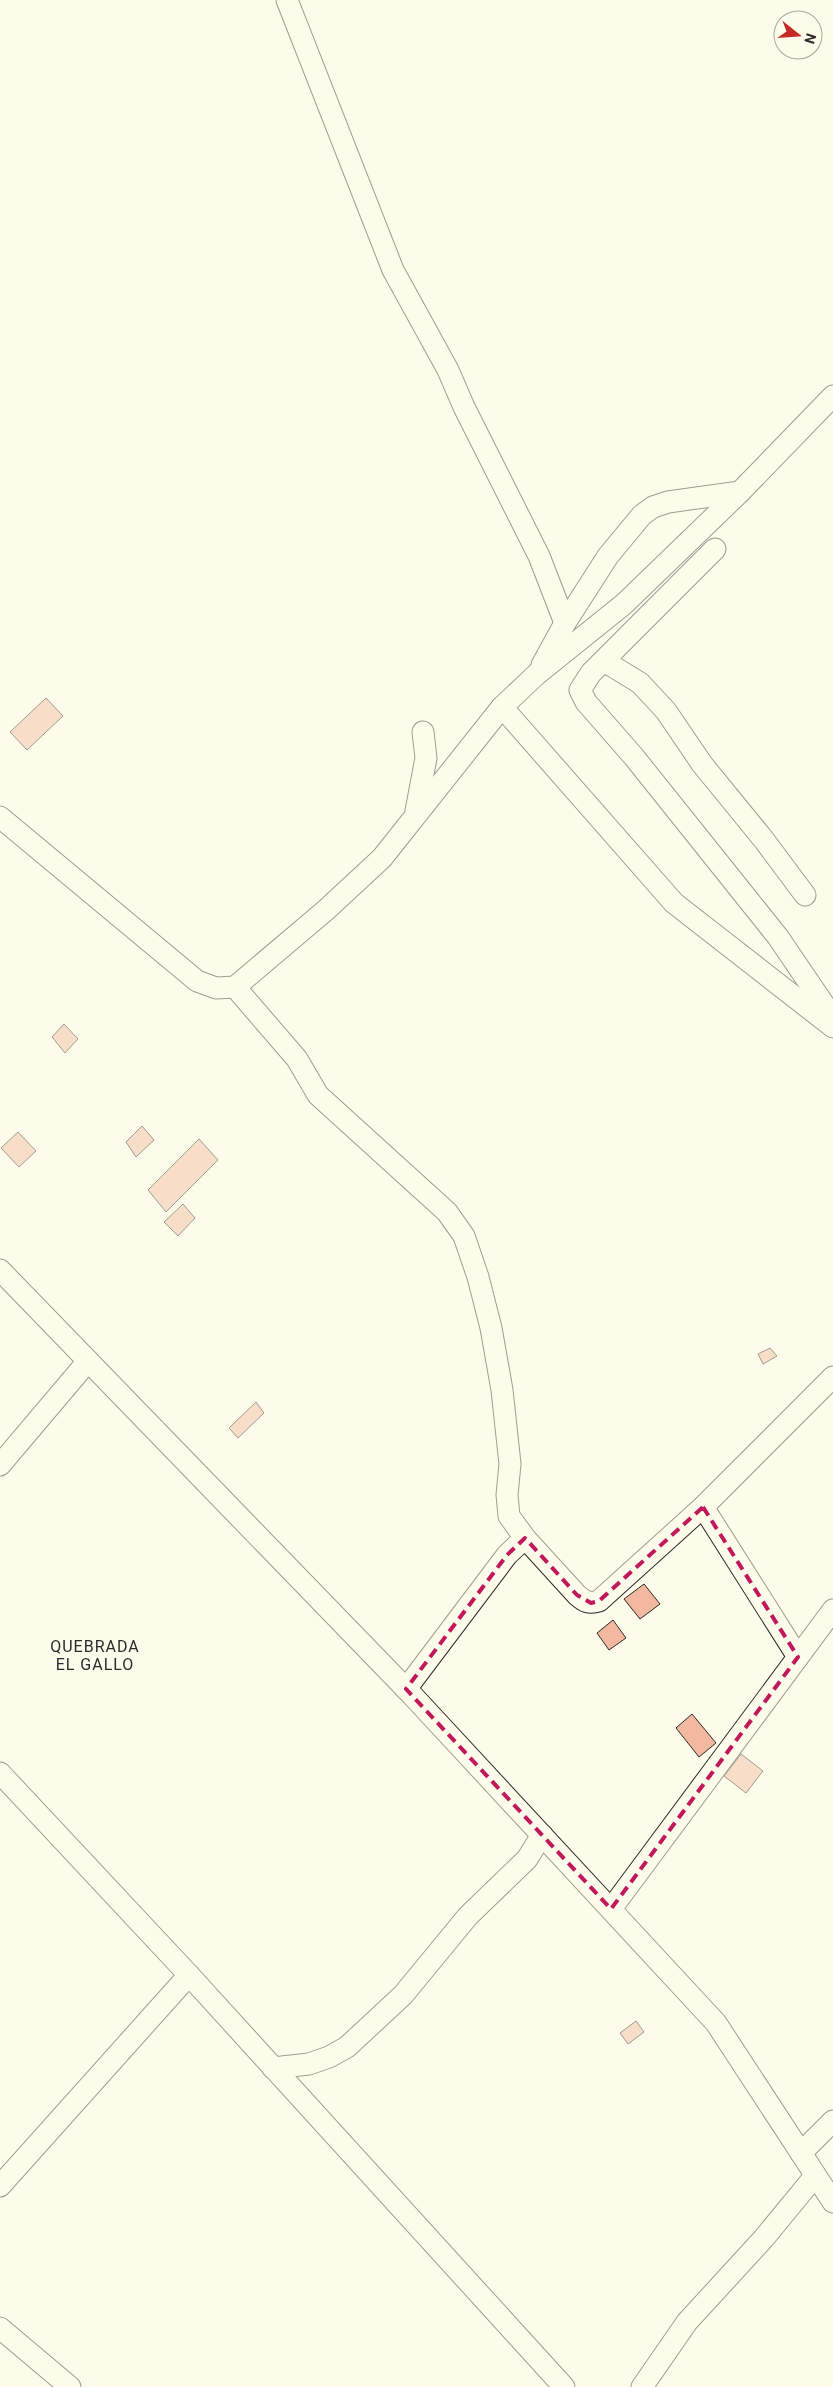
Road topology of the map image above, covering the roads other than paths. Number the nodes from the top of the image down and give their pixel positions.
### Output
1 (287, 0) edge
2 (833, 396) edge
3 (740, 492) junction
4 (715, 549) dead end
5 (565, 623) junction
6 (558, 657) junction
7 (598, 667) junction
8 (537, 674) junction
9 (502, 707) junction
10 (423, 732) dead end
11 (415, 814) junction
12 (0, 817) edge
13 (805, 896) dead end
14 (235, 987) junction
15 (833, 1018) edge
16 (833, 1027) edge
17 (0, 1270) edge
18 (88, 1361) junction
19 (833, 1377) edge
20 (0, 1465) edge
21 (703, 1507) junction
22 (525, 1538) junction
23 (833, 1610) edge
24 (798, 1657) junction
25 (406, 1689) junction
26 (0, 1773) edge
27 (542, 1834) junction
28 (611, 1909) junction
29 (190, 1976) junction
30 (273, 2068) junction
31 (833, 2121) edge
32 (801, 2153) junction
33 (815, 2176) junction
34 (0, 2186) edge
35 (833, 2202) edge
36 (0, 2328) edge
37 (70, 2387) edge
38 (564, 2387) edge
39 (642, 2387) edge

1 - 5 street
2 - 3 street
3 - 5 street
3 - 6 street
4 - 7 street
5 - 8 street
6 - 7 street
6 - 8 street
7 - 13 street
7 - 15 street
8 - 9 street
9 - 11 street
9 - 16 street
10 - 11 street
11 - 14 street
12 - 14 street
14 - 22 street
17 - 18 street
18 - 20 street
18 - 25 street
19 - 21 street
21 - 22 street
21 - 24 street
22 - 25 street
23 - 24 street
24 - 28 street
25 - 27 street
26 - 29 street
27 - 28 street
27 - 30 street
28 - 32 street
29 - 30 street
29 - 34 street
30 - 38 street
31 - 32 street
32 - 33 street
33 - 35 street
33 - 39 street
36 - 37 street

